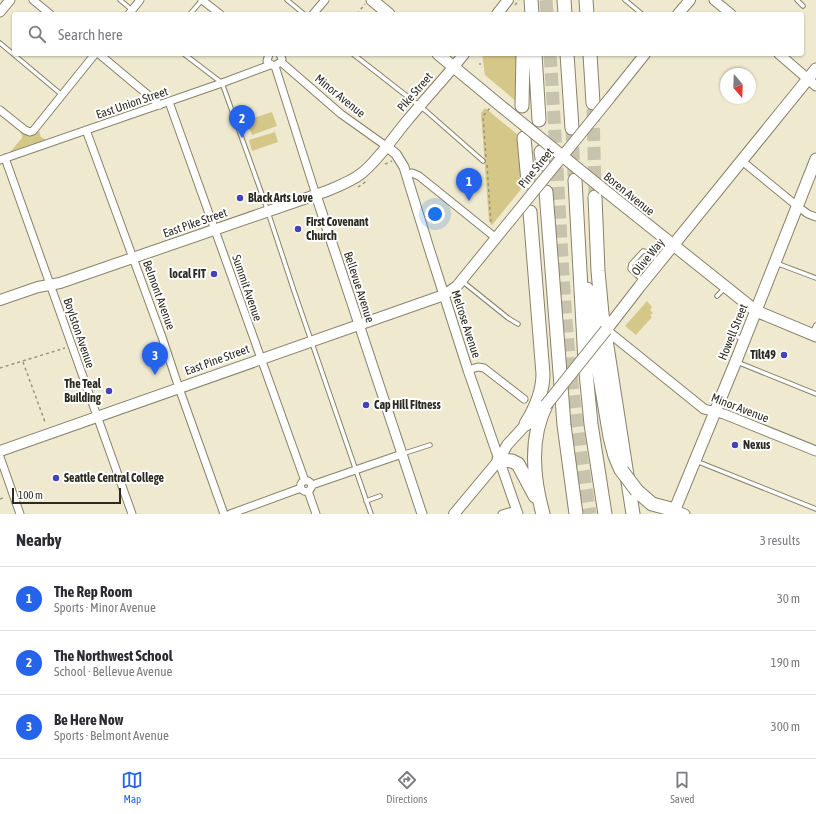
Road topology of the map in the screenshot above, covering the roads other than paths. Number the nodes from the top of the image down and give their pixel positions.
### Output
1 (10, 0) edge
2 (33, 0) edge
3 (120, 0) edge
4 (140, 0) edge
5 (287, 0) edge
6 (324, 0) edge
7 (508, 0) edge
8 (564, 0) edge
9 (586, 0) edge
10 (625, 0) edge
11 (690, 0) edge
12 (714, 0) edge
13 (797, 0) edge
14 (205, 1) edge
15 (368, 2) edge
16 (803, 6) dead end
17 (0, 12) edge
18 (48, 12) edge
19 (130, 12) edge
20 (192, 12) edge
21 (218, 12) edge
22 (302, 12) edge
23 (315, 12) edge
24 (386, 12) edge
25 (499, 12) edge
26 (565, 12) edge
27 (587, 12) edge
28 (640, 12) edge
29 (680, 12) edge
30 (729, 12) edge
31 (0, 43) edge
32 (12, 53) edge
33 (16, 56) edge
34 (93, 56) edge
35 (102, 56) edge
36 (187, 56) edge
37 (268, 56) edge
38 (281, 56) edge
39 (356, 56) edge
40 (440, 56) edge
41 (462, 56) edge
42 (523, 56) edge
43 (535, 56) edge
44 (567, 56) edge
45 (590, 56) edge
46 (643, 56) edge
47 (782, 56) edge
48 (275, 64) junction
49 (454, 67) junction
50 (816, 69) edge
51 (222, 83) junction
52 (812, 83) edge
53 (62, 95) junction
54 (169, 102) junction
55 (593, 103) tunnel mouth
56 (160, 105) junction
57 (419, 106) junction
58 (522, 106) dead end
59 (0, 110) edge
60 (539, 120) dead end
61 (572, 128) tunnel mouth
62 (86, 130) junction
63 (524, 138) dead end
64 (386, 146) junction
65 (562, 156) junction
66 (2, 159) edge
67 (485, 159) road end
68 (816, 160) edge
69 (742, 162) junction
70 (406, 174) junction
71 (575, 180) tunnel mouth
72 (528, 182) dead end
73 (546, 192) dead end
74 (316, 195) junction
75 (595, 197) tunnel mouth
76 (797, 206) junction
77 (268, 211) junction
78 (530, 212) dead end
79 (816, 217) edge
80 (214, 230) junction
81 (496, 238) junction
82 (673, 246) junction
83 (133, 258) junction
84 (660, 262) junction
85 (775, 262) junction
86 (579, 274) junction
87 (816, 278) edge
88 (461, 281) junction
89 (644, 281) junction
90 (51, 285) junction
91 (726, 287) junction
92 (444, 295) junction
93 (717, 296) dead end
94 (0, 300) edge
95 (756, 311) junction
96 (359, 324) junction
97 (518, 324) dead end
98 (606, 330) junction
99 (815, 332) edge
100 (733, 334) dead end
101 (744, 340) junction
102 (311, 341) junction
103 (260, 359) junction
104 (736, 361) junction
105 (468, 370) junction
106 (179, 388) junction
107 (816, 394) edge
108 (524, 399) dead end
109 (546, 405) junction
110 (715, 412) junction
111 (96, 417) junction
112 (526, 424) junction
113 (430, 445) dead end
114 (0, 451) edge
115 (816, 451) edge
116 (402, 454) junction
117 (0, 458) edge
118 (499, 460) junction
119 (695, 461) junction
120 (356, 470) junction
121 (306, 486) junction
122 (380, 496) dead end
123 (366, 501) junction
124 (816, 509) edge
125 (517, 512) edge
126 (543, 513) edge
127 (678, 513) edge
128 (20, 514) edge
129 (132, 514) edge
130 (224, 514) edge
131 (230, 514) edge
132 (316, 514) edge
133 (371, 514) edge
134 (422, 514) edge
135 (454, 514) edge
136 (502, 514) edge
137 (576, 514) edge
138 (606, 514) edge
139 (633, 514) edge

1 - 17 street
2 - 18 street
3 - 19 lane
4 - 19 street
5 - 22 lane
6 - 23 street
7 - 25 main road
8 - 26 highway
9 - 27 highway
10 - 28 lane
11 - 29 main road
12 - 30 street
13 - 16 lane
14 - 20 lane
14 - 21 street
15 - 24 main road
31 - 32 lane
33 - 53 lane
34 - 53 street
35 - 56 street
36 - 51 lane
37 - 48 street
38 - 48 street
39 - 57 lane
40 - 49 main road, Boren Avenue
41 - 49 main road, Pike Street
42 - 58 highway
43 - 60 highway
44 - 61 highway
45 - 55 highway
46 - 65 main road, Pine Street, bridge
47 - 52 street
48 - 51 street, East Union Street
48 - 64 street, Minor Avenue
48 - 74 street, Bellevue Avenue
49 - 57 main road, Pike Street
49 - 65 main road, Boren Avenue, bridge
50 - 52 main road, Olive Way
51 - 54 street, East Union Street
51 - 77 lane
52 - 69 main road, Olive Way
53 - 59 street
54 - 56 street, East Union Street
54 - 80 street, Summit Avenue
56 - 62 street, East Union Street
57 - 64 main road, Pike Street
57 - 67 lane
62 - 66 street, East Union Street
62 - 83 street, Belmont Avenue
63 - 72 highway
64 - 70 street, Melrose Avenue
64 - 74 main road, East Pike Street
65 - 81 main road, Pine Street, bridge
65 - 82 main road, Boren Avenue, bridge
66 - 90 street, Boylston Avenue
68 - 76 main road, Howell Street
69 - 76 street
69 - 82 main road, Olive Way
70 - 81 street
70 - 92 street, Melrose Avenue
71 - 86 highway
73 - 137 highway
74 - 77 main road, East Pike Street
74 - 96 street, Bellevue Avenue
75 - 139 highway
76 - 79 street
76 - 85 main road, Howell Street
77 - 80 main road, East Pike Street
77 - 102 lane
78 - 112 highway
80 - 83 main road, East Pike Street
80 - 103 street, Summit Avenue
81 - 88 main road, Pine Street
82 - 84 main road, Olive Way
82 - 91 main road, Boren Avenue
83 - 90 main road, East Pike Street
83 - 106 street, Belmont Avenue
84 - 89 main road, Olive Way
84 - 89 lane
85 - 87 lane
85 - 95 main road, Howell Street
86 - 127 highway, bridge
86 - 138 highway
88 - 92 main road, Pine Street
88 - 97 lane
89 - 98 main road, Olive Way
90 - 94 main road, East Pike Street
90 - 111 street, Boylston Avenue
91 - 93 lane
91 - 95 main road, Boren Avenue
92 - 96 main road, East Pine Street
92 - 105 street, Melrose Avenue
95 - 99 main road, Boren Avenue
95 - 101 main road, Howell Street
96 - 102 main road, East Pine Street
96 - 116 street, Bellevue Avenue
98 - 109 main road, Olive Way, bridge
98 - 110 street, Minor Avenue
100 - 101 lane
101 - 104 main road, Howell Street
102 - 103 main road, East Pine Street
102 - 120 lane
103 - 106 main road, East Pine Street
103 - 121 street, Summit Avenue
104 - 107 lane
104 - 110 main road, Howell Street
105 - 108 street
105 - 118 street, Melrose Avenue
106 - 111 main road, East Pine Street
106 - 130 street, Belmont Avenue
109 - 112 main road, Olive Way
109 - 126 highway
110 - 115 street, Minor Avenue
110 - 119 main road, Howell Street
111 - 114 main road, East Pine Street
111 - 129 street, Boylston Avenue
112 - 118 main road, Olive Way
113 - 116 lane
116 - 120 street
116 - 134 street, Bellevue Avenue
117 - 128 street
118 - 125 street, Melrose Avenue
118 - 126 highway
118 - 135 main road, Olive Way
119 - 124 lane
119 - 127 main road, Howell Street
120 - 121 street
120 - 123 lane
121 - 131 street
121 - 132 street, Summit Avenue
122 - 123 lane
123 - 133 lane
125 - 136 street

